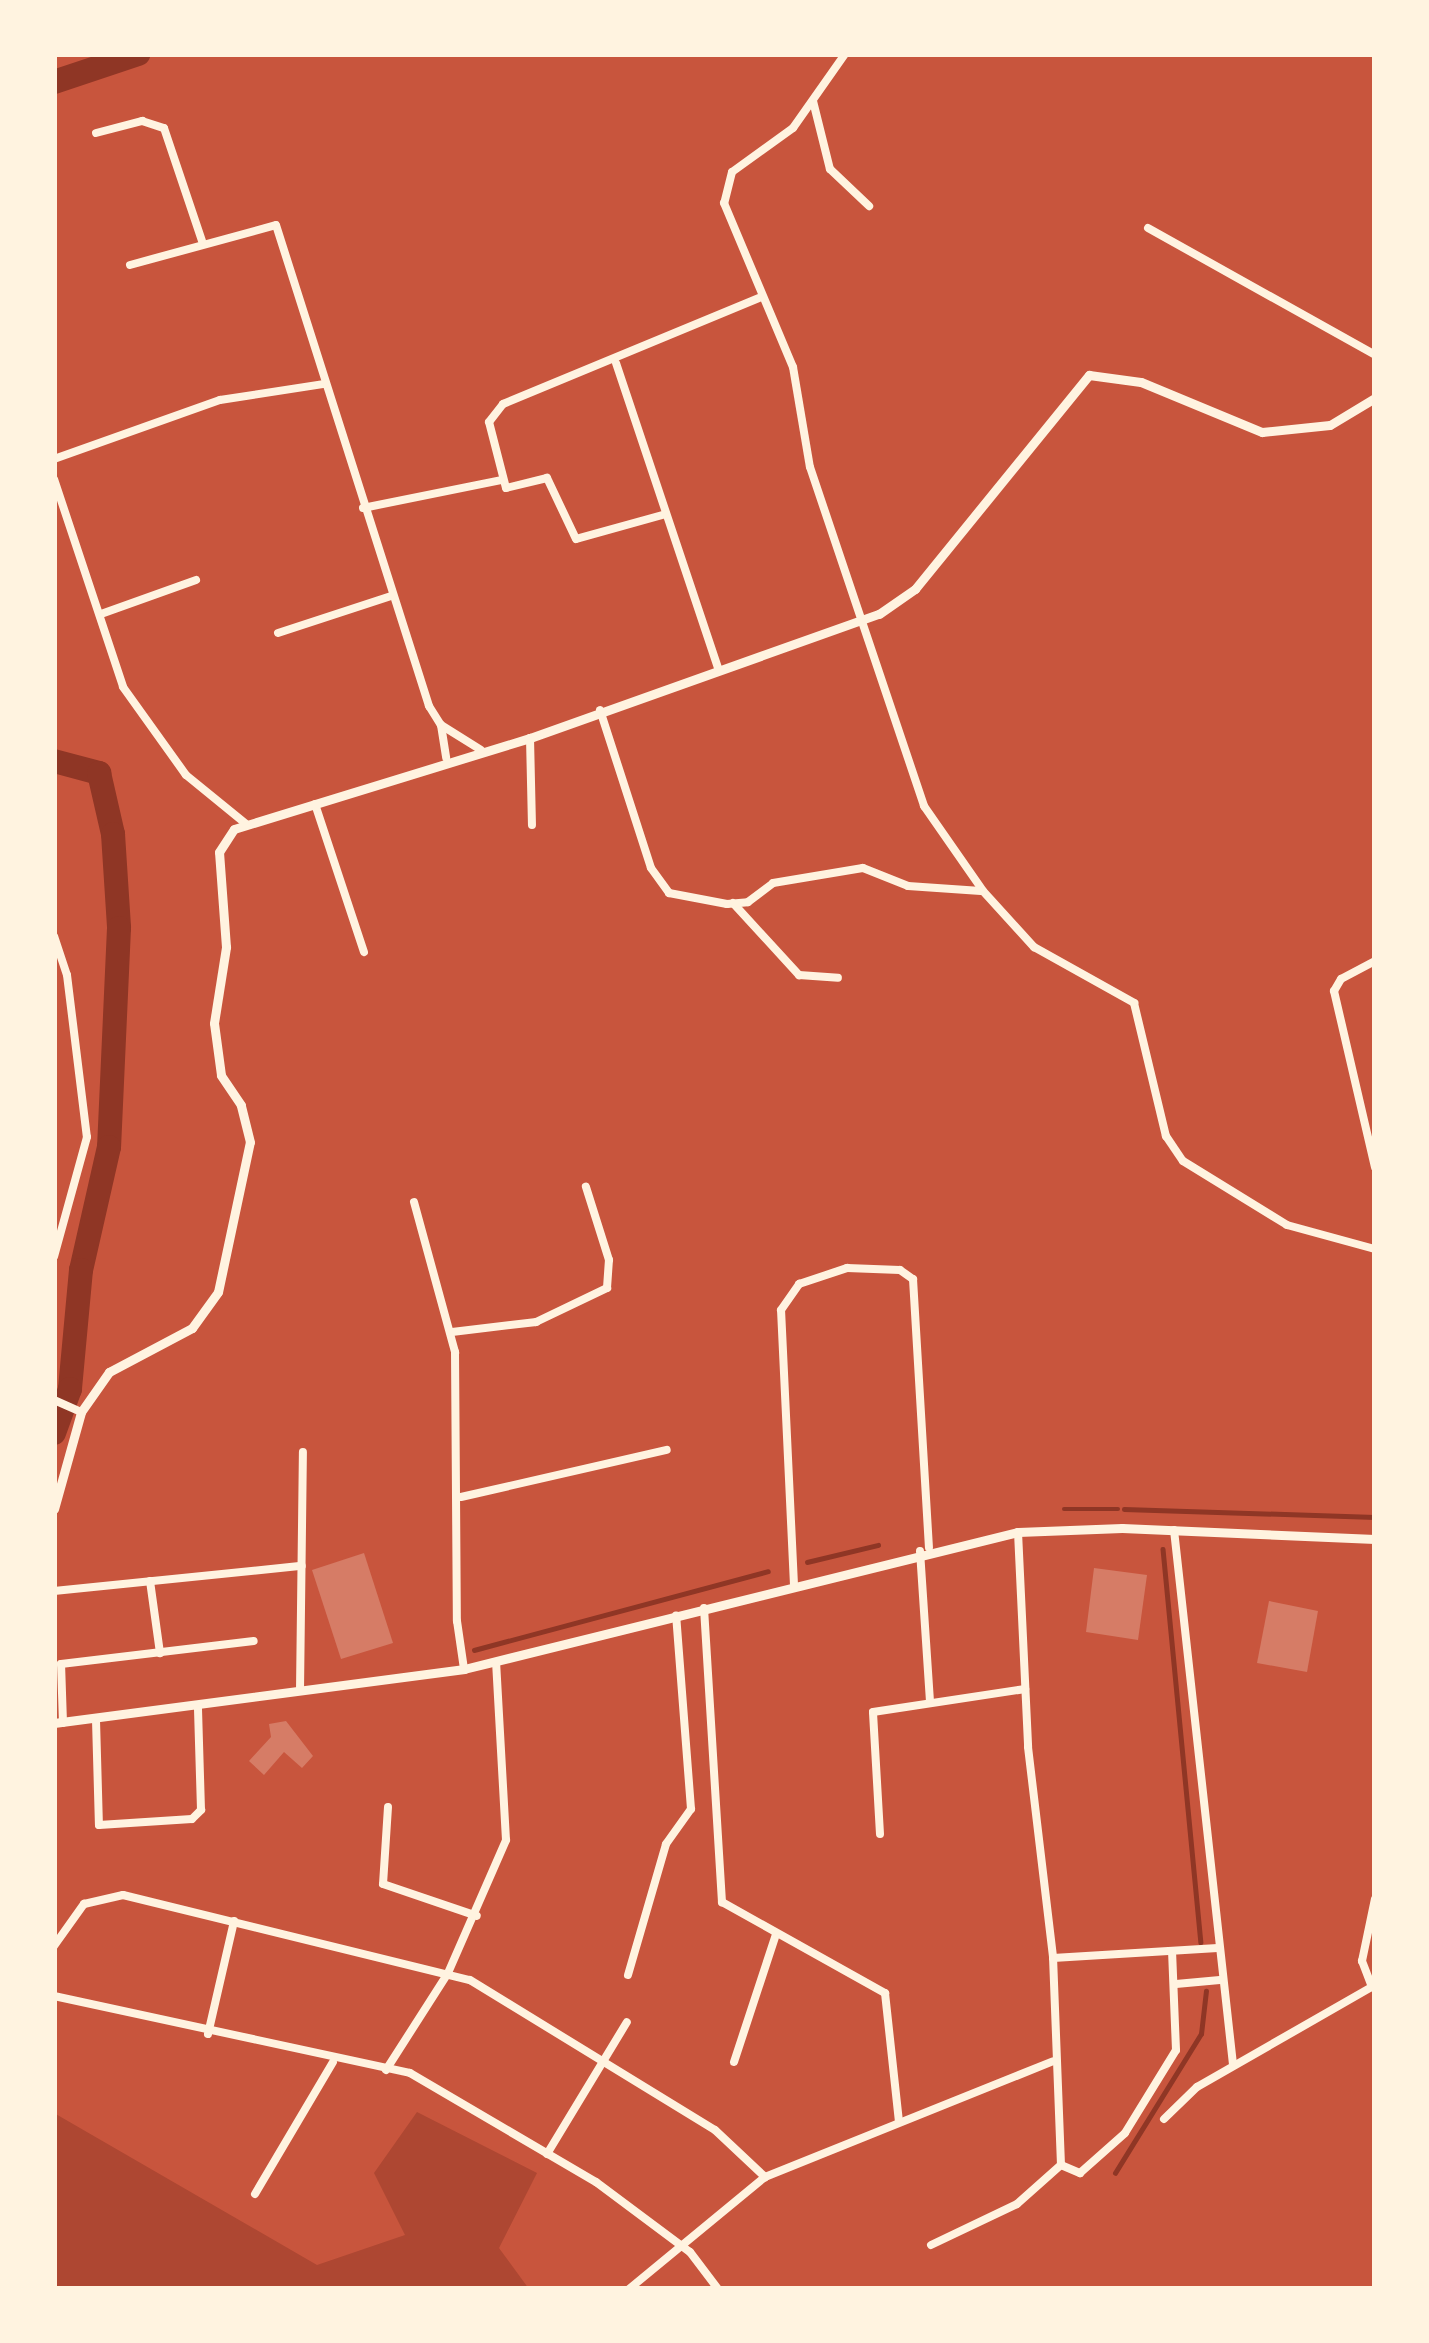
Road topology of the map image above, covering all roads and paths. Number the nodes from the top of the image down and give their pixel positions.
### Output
1 (845, 54) edge
2 (813, 101) junction
3 (96, 133) dead end
4 (869, 206) dead end
5 (1148, 228) dead end
6 (202, 241) junction
7 (130, 265) dead end
8 (759, 298) junction
9 (1375, 355) edge
10 (616, 363) junction
11 (323, 385) junction
12 (1375, 398) edge
13 (54, 459) edge
14 (54, 478) edge
15 (502, 479) junction
16 (362, 508) junction
17 (666, 514) junction
18 (196, 580) dead end
19 (391, 596) junction
20 (101, 614) junction
21 (863, 620) junction
22 (278, 633) dead end
23 (718, 668) junction
24 (600, 710) junction
25 (441, 725) junction
26 (530, 737) junction
27 (482, 751) junction
28 (446, 758) junction
29 (315, 804) junction
30 (247, 824) junction
31 (532, 825) dead end
32 (983, 891) junction
33 (733, 903) junction
34 (54, 940) edge
35 (364, 952) dead end
36 (1375, 961) edge
37 (838, 978) dead end
38 (1375, 1167) edge
39 (586, 1187) dead end
40 (414, 1202) dead end
41 (1375, 1249) edge
42 (54, 1257) edge
43 (452, 1331) junction
44 (54, 1400) edge
45 (81, 1412) junction
46 (667, 1450) dead end
47 (303, 1452) dead end
48 (460, 1497) junction
49 (54, 1510) edge
50 (1174, 1530) junction
51 (1018, 1532) junction
52 (1375, 1539) edge
53 (924, 1549) junction
54 (302, 1566) junction
55 (150, 1581) junction
56 (794, 1585) junction
57 (54, 1591) edge
58 (704, 1608) junction
59 (676, 1616) junction
60 (254, 1642) dead end
61 (160, 1653) junction
62 (496, 1663) junction
63 (57, 1665) edge
64 (464, 1669) junction
65 (1025, 1689) junction
66 (300, 1690) junction
67 (930, 1700) junction
68 (198, 1707) junction
69 (96, 1720) junction
70 (58, 1723) edge
71 (388, 1808) dead end
72 (880, 1834) dead end
73 (1375, 1899) edge
74 (477, 1916) junction
75 (234, 1921) junction
76 (776, 1934) junction
77 (54, 1946) edge
78 (1218, 1948) junction
79 (1172, 1951) junction
80 (1053, 1958) junction
81 (448, 1973) junction
82 (628, 1975) dead end
83 (1220, 1980) junction
84 (1176, 1984) junction
85 (1373, 1986) edge
86 (54, 1996) edge
87 (627, 2021) dead end
88 (208, 2033) junction
89 (604, 2058) junction
90 (1053, 2060) junction
91 (332, 2062) junction
92 (734, 2062) dead end
93 (1233, 2065) junction
94 (386, 2071) junction
95 (1164, 2119) dead end
96 (899, 2122) junction
97 (547, 2154) junction
98 (1061, 2164) junction
99 (765, 2177) junction
100 (255, 2194) dead end
101 (677, 2242) junction
102 (931, 2246) dead end
103 (629, 2289) edge
104 (718, 2289) edge

1 - 2 street
2 - 4 street
2 - 8 street
3 - 6 street
5 - 9 street
6 - 7 street
6 - 11 street
8 - 10 street
8 - 21 street
10 - 15 street
10 - 17 street
11 - 13 street
11 - 16 street
12 - 21 street
14 - 20 street
15 - 16 street
15 - 17 street
16 - 19 street
17 - 23 street
18 - 20 street
19 - 22 street
19 - 25 street
20 - 30 street
21 - 23 street
21 - 32 street
23 - 24 street
24 - 26 street
24 - 33 street
25 - 27 street
25 - 28 street
26 - 27 street
26 - 31 street
27 - 28 street
28 - 29 street
29 - 30 street
29 - 35 street
30 - 45 street
32 - 33 street
32 - 41 street
33 - 37 street
34 - 42 street
36 - 38 street
39 - 43 street
40 - 43 street
43 - 48 street
44 - 45 street
45 - 49 street
46 - 48 street
47 - 54 street
48 - 64 street
50 - 51 street
50 - 52 street
50 - 78 street
51 - 53 street
51 - 65 street
53 - 56 street
53 - 56 street
53 - 67 street
54 - 55 street
54 - 66 street
55 - 57 street
55 - 61 street
56 - 58 street
58 - 59 street
58 - 76 street
59 - 62 street
59 - 82 street
60 - 61 street
61 - 63 street
62 - 64 street
62 - 74 street
63 - 70 street
64 - 66 street
65 - 67 street
65 - 80 street
66 - 68 street
67 - 72 street
68 - 69 street
68 - 69 street
69 - 70 street
71 - 74 street
73 - 85 street
74 - 81 street
75 - 77 street
75 - 81 street
75 - 88 street
76 - 92 street
76 - 96 street
78 - 79 street
78 - 83 street
79 - 80 street
79 - 84 street
80 - 90 street
81 - 89 street
81 - 94 street
83 - 84 street
83 - 93 street
84 - 98 street
85 - 93 street
86 - 88 street
87 - 89 street
88 - 91 street
89 - 97 street
89 - 99 street
90 - 96 street
90 - 98 street
91 - 94 street
91 - 100 street
93 - 95 street
94 - 97 street
96 - 99 street
97 - 101 street
98 - 102 street
99 - 101 street
101 - 103 street
101 - 104 street

